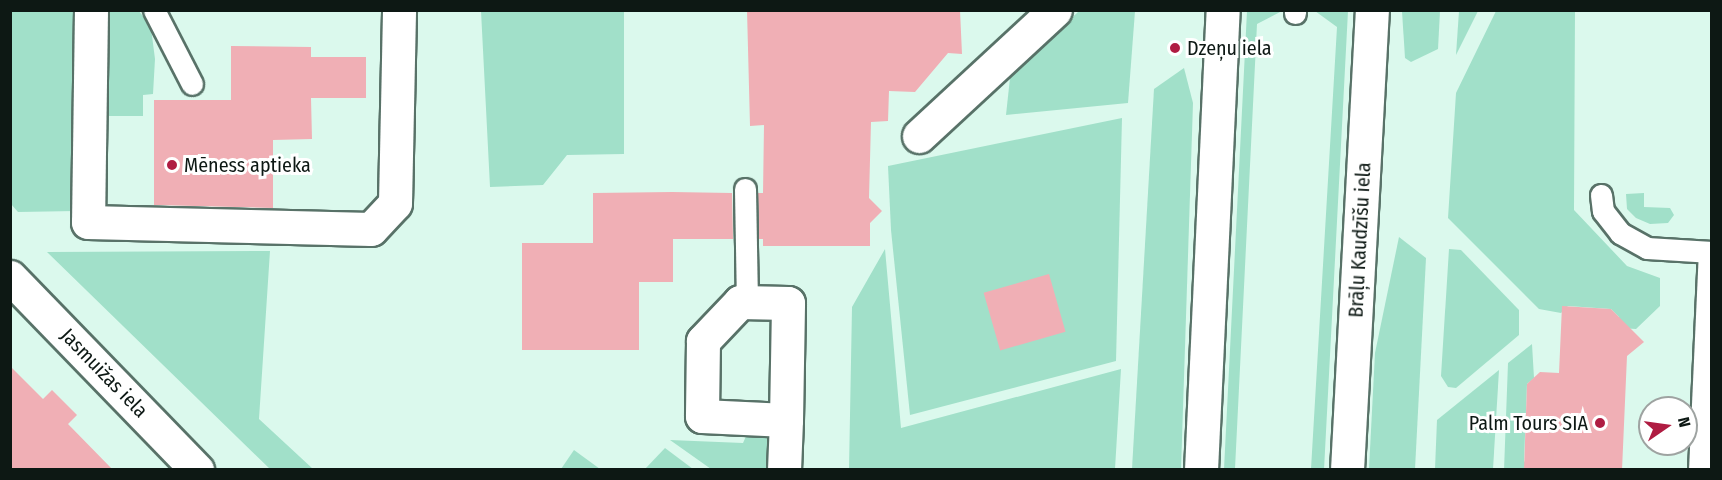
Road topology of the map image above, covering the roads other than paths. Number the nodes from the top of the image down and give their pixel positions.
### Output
1 (91, 10) edge
2 (154, 10) edge
3 (399, 10) edge
4 (1055, 10) edge
5 (1223, 10) edge
6 (1372, 10) edge
7 (192, 84) dead end
8 (919, 136) dead end
9 (745, 189) dead end
10 (1601, 195) dead end
11 (1710, 252) edge
12 (10, 277) edge
13 (747, 302) junction
14 (786, 420) junction
15 (198, 470) edge
16 (784, 470) edge
17 (1201, 470) edge
18 (1347, 470) edge
19 (1699, 470) edge

1 - 3 street
2 - 7 lane
4 - 8 street
5 - 17 street
6 - 18 street, Brāļu Kaudzīšu iela
9 - 13 lane
10 - 11 lane
11 - 19 lane
12 - 15 street, Jasmuižas iela
13 - 14 street
13 - 14 street
14 - 16 street

